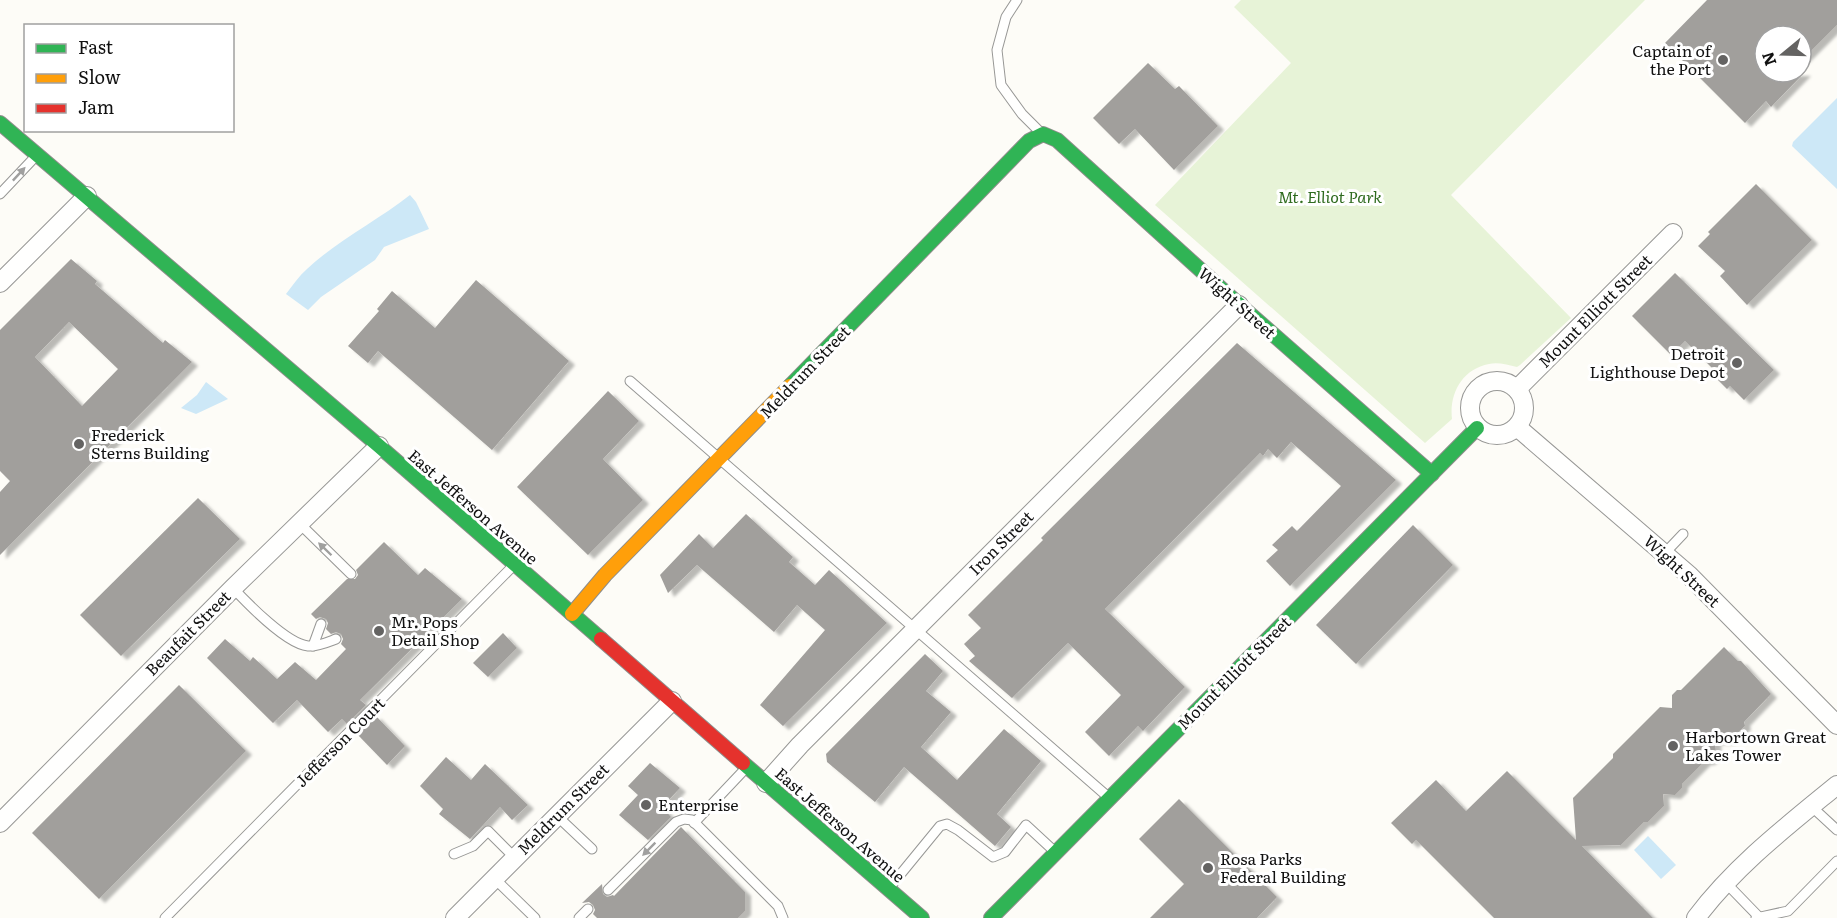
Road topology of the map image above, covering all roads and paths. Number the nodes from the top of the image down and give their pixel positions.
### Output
1 (1017, 0) edge
2 (0, 123) edge
3 (1043, 134) junction
4 (38, 154) junction
5 (0, 194) edge
6 (87, 196) junction
7 (1672, 233) dead end
8 (0, 283) edge
9 (1239, 305) junction
10 (630, 381) dead end
11 (1516, 389) junction
12 (1517, 427) junction
13 (1477, 428) junction
14 (379, 446) junction
15 (720, 459) junction
16 (1432, 474) junction
17 (299, 523) junction
18 (1683, 534) dead end
19 (1665, 554) junction
20 (514, 564) junction
21 (351, 574) dead end
22 (233, 588) junction
23 (572, 614) junction
24 (321, 624) dead end
25 (915, 630) junction
26 (336, 639) dead end
27 (313, 646) junction
28 (672, 701) junction
29 (1837, 725) edge
30 (747, 766) junction
31 (766, 783) junction
32 (1837, 785) edge
33 (1109, 798) junction
34 (1811, 806) junction
35 (557, 816) junction
36 (694, 823) junction
37 (0, 824) edge
38 (1837, 830) edge
39 (592, 849) dead end
40 (1055, 852) junction
41 (454, 854) dead end
42 (515, 858) junction
43 (1837, 861) edge
44 (494, 878) junction
45 (1725, 882) junction
46 (889, 889) junction
47 (608, 890) dead end
48 (588, 909) dead end
49 (1757, 917) edge
50 (165, 918) edge
51 (455, 918) edge
52 (535, 918) edge
53 (579, 918) edge
54 (783, 918) edge
55 (922, 918) edge
56 (991, 918) edge
57 (1696, 918) edge

1 - 3 lane
2 - 4 street, East Jefferson Avenue
3 - 9 street, Wight Street
3 - 15 street, Meldrum Street
5 -> 4 lane
4 - 6 street, East Jefferson Avenue
6 - 8 street
6 - 14 street, East Jefferson Avenue
7 - 11 street, Mount Elliott Street
9 - 16 street, Wight Street
9 - 25 street, Iron Street
10 - 15 lane
11 - 12 street
11 - 13 street
12 - 13 street
12 - 19 street, Wight Street
13 - 16 street, Mount Elliott Street
14 - 17 street, Beaufait Street
14 - 20 street, East Jefferson Avenue
15 - 23 street, Meldrum Street
15 - 25 lane
16 - 33 street, Mount Elliott Street
21 -> 17 lane
17 - 22 street, Beaufait Street
18 - 19 lane
19 - 29 street, Wight Street
20 - 23 street, East Jefferson Avenue
20 - 50 lane, Jefferson Court
22 - 27 lane
22 - 37 street, Beaufait Street
23 - 28 street, East Jefferson Avenue
24 - 27 lane
25 - 31 street, Iron Street
25 - 33 lane
26 - 27 lane
28 - 30 street, East Jefferson Avenue
28 - 35 street, Meldrum Street
30 - 31 street, East Jefferson Avenue
30 - 36 lane
31 - 46 street, East Jefferson Avenue
32 - 34 street
33 - 40 street, Mount Elliott Street
34 - 38 lane
34 - 45 street
35 - 39 lane
35 - 42 street, Meldrum Street
36 -> 47 lane
36 - 54 lane
40 - 46 lane
40 - 56 street, Mount Elliott Street
41 - 42 lane
42 - 44 street, Meldrum Street
43 - 49 lane
44 - 51 street, Meldrum Street
44 - 52 lane
45 - 49 lane
45 - 57 street
46 - 55 street, East Jefferson Avenue
48 - 53 lane

